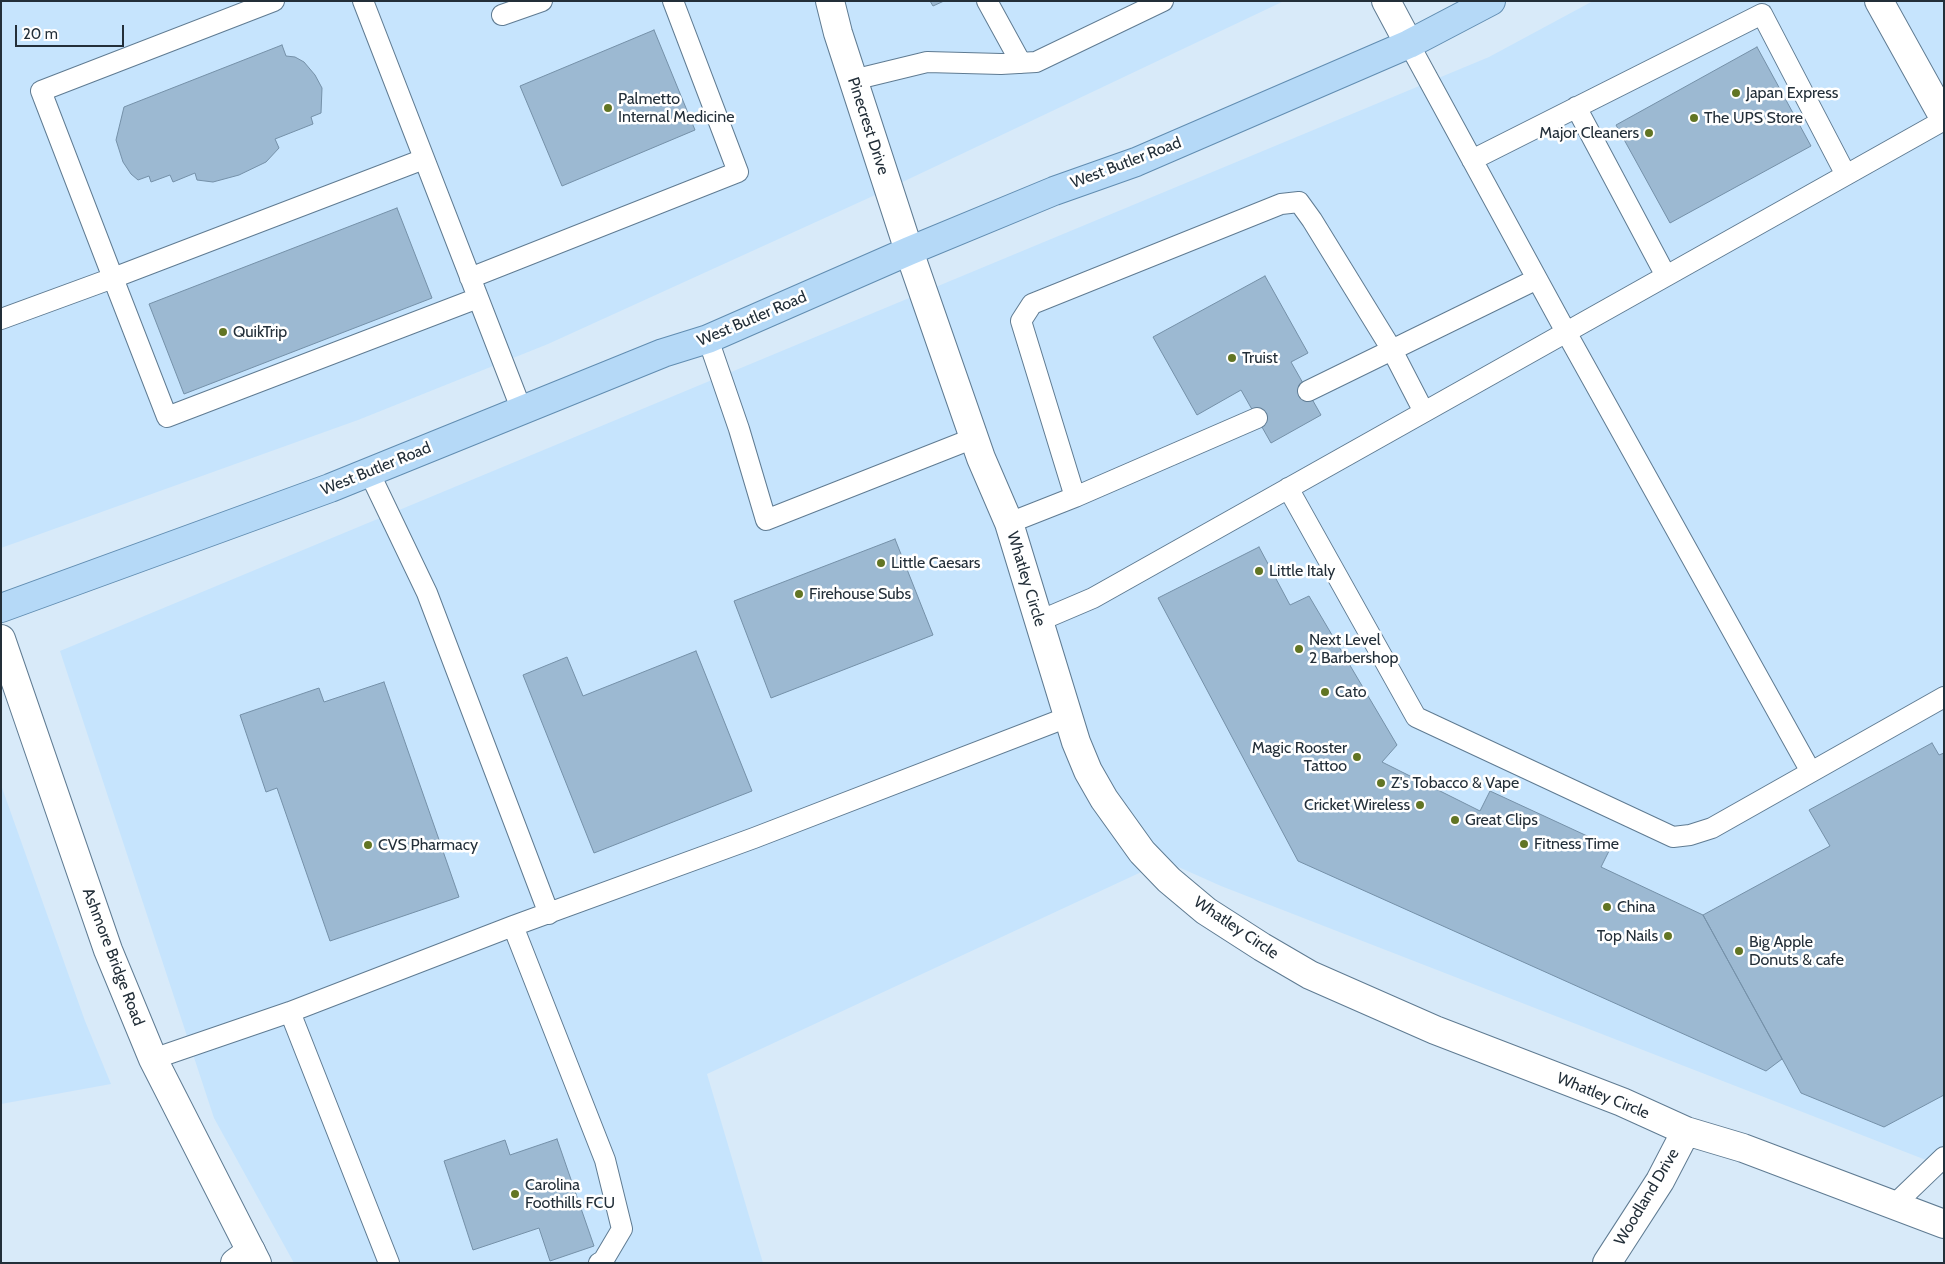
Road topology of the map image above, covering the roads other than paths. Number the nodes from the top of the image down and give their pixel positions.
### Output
1 (274, 1) edge
2 (363, 1) edge
3 (542, 1) edge
4 (672, 1) edge
5 (830, 1) edge
6 (988, 1) edge
7 (1163, 1) edge
8 (1386, 1) edge
9 (1491, 1) edge
10 (1879, 1) edge
11 (502, 15) dead end
12 (1409, 44) junction
13 (1021, 63) junction
14 (853, 80) junction
15 (1576, 107) junction
16 (1944, 119) edge
17 (424, 158) junction
18 (1472, 160) junction
19 (1846, 175) junction
20 (909, 251) junction
21 (1666, 276) junction
22 (112, 278) junction
23 (470, 278) junction
24 (1537, 280) junction
25 (478, 298) junction
26 (1, 319) edge
27 (1566, 332) junction
28 (708, 339) junction
29 (1392, 350) junction
30 (1308, 391) dead end
31 (522, 411) junction
32 (1424, 412) junction
33 (1257, 418) dead end
34 (974, 438) junction
35 (369, 472) junction
36 (1288, 488) junction
37 (1074, 497) junction
38 (1009, 522) junction
39 (1, 608) edge
40 (1039, 621) junction
41 (1, 639) edge
42 (1944, 697) edge
43 (1068, 718) junction
44 (1811, 772) junction
45 (549, 914) junction
46 (513, 926) junction
47 (290, 1012) junction
48 (153, 1059) junction
49 (1686, 1131) junction
50 (1944, 1157) edge
51 (1894, 1205) junction
52 (1944, 1224) edge
53 (248, 1259) edge
54 (389, 1263) edge
55 (598, 1263) edge
56 (1607, 1263) edge

1 - 22 lane
2 - 17 lane
3 - 11 lane
4 - 23 lane
5 - 14 street, Pinecrest Drive
6 - 13 lane
7 - 13 lane
8 - 12 street
9 - 12 main road, West Butler Road
10 - 16 street
12 - 18 lane
12 - 20 main road, West Butler Road
13 - 14 lane
14 - 20 street, Pinecrest Drive
15 - 18 lane
15 - 19 lane
15 - 21 lane
16 - 19 lane
17 - 22 lane
17 - 23 lane
18 - 24 lane
19 - 21 lane
20 - 28 main road, West Butler Road
20 - 34 street, Whatley Circle
21 - 27 lane
22 - 25 lane
22 - 26 lane
23 - 25 lane
24 - 27 lane
24 - 29 lane
25 - 31 lane
27 - 32 lane
27 - 44 lane
28 - 31 main road, West Butler Road
28 - 34 lane
29 - 30 lane
29 - 32 lane
29 - 37 lane
31 - 35 main road, West Butler Road
32 - 36 lane
33 - 37 lane
34 - 38 street, Whatley Circle
35 - 39 main road, West Butler Road
35 - 45 lane
36 - 40 lane
36 - 44 lane
37 - 38 lane
38 - 40 street, Whatley Circle
40 - 43 street, Whatley Circle
41 - 48 street, Ashmore Bridge Road
42 - 44 lane
43 - 45 lane
43 - 49 street, Whatley Circle
45 - 46 lane
46 - 47 lane
46 - 55 lane
47 - 48 lane
47 - 54 lane
48 - 53 street, Ashmore Bridge Road
49 - 51 street, Whatley Circle
49 - 56 street, Woodland Drive
50 - 51 lane
51 - 52 street, Whatley Circle

